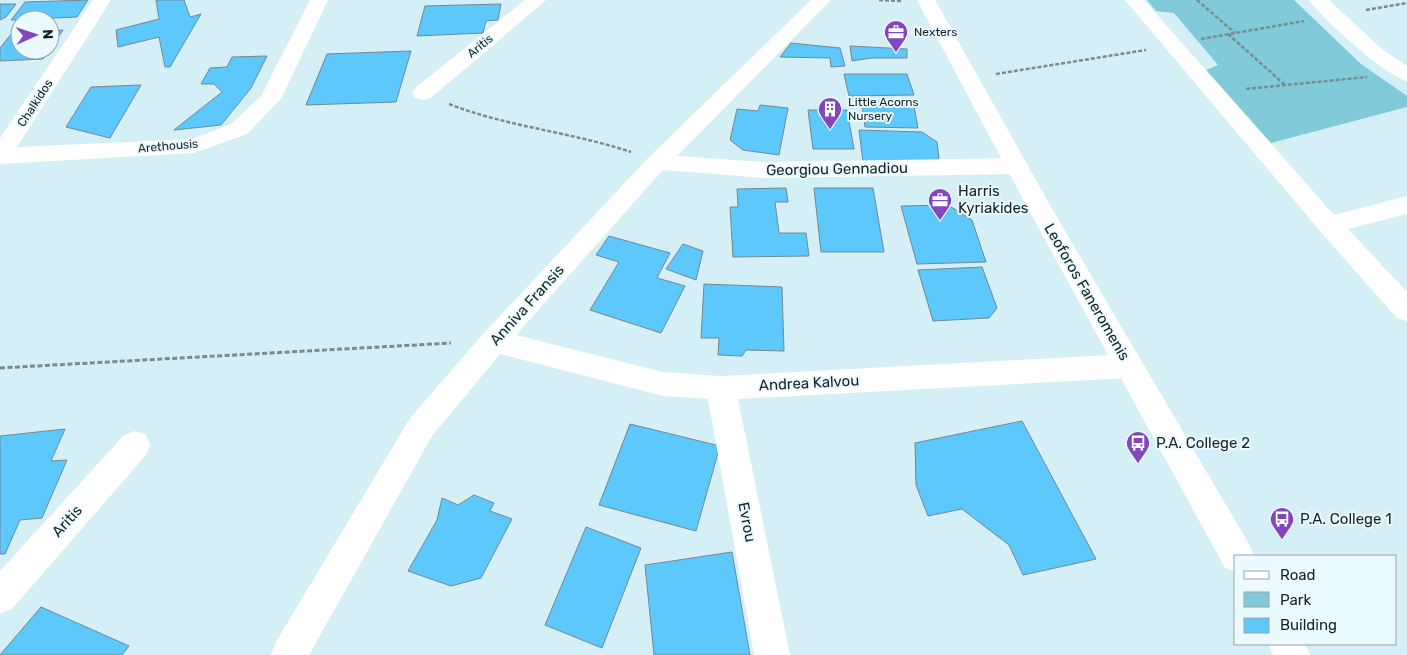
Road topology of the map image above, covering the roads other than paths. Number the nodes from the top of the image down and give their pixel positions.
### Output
1 (102, 0) edge
2 (319, 0) edge
3 (537, 0) edge
4 (822, 0) edge
5 (926, 0) edge
6 (1134, 0) edge
7 (1318, 0) edge
8 (1406, 74) edge
9 (423, 93) road end
10 (0, 156) edge
11 (658, 162) junction
12 (1017, 166) junction
13 (1407, 206) edge
14 (1329, 225) junction
15 (1407, 310) edge
16 (494, 341) junction
17 (1129, 366) junction
18 (721, 388) junction
19 (135, 445) dead end
20 (1236, 555) edge
21 (0, 597) edge
22 (289, 655) edge
23 (772, 655) edge

1 - 10 street, Chalkidos
2 - 10 street, Arethousis
3 - 9 street, Aritis
4 - 11 street, Anniva Fransis
5 - 12 street, Leoforos Faneromenis
6 - 14 street
7 - 8 street
11 - 12 street, Georgiou Gennadiou
11 - 16 street, Anniva Fransis
12 - 17 street, Leoforos Faneromenis
13 - 14 street
14 - 15 street
16 - 18 street, Andrea Kalvou
16 - 22 street, Anniva Fransis
17 - 18 street, Andrea Kalvou
17 - 20 street, Leoforos Faneromenis
18 - 23 street, Evrou
19 - 21 street, Aritis

